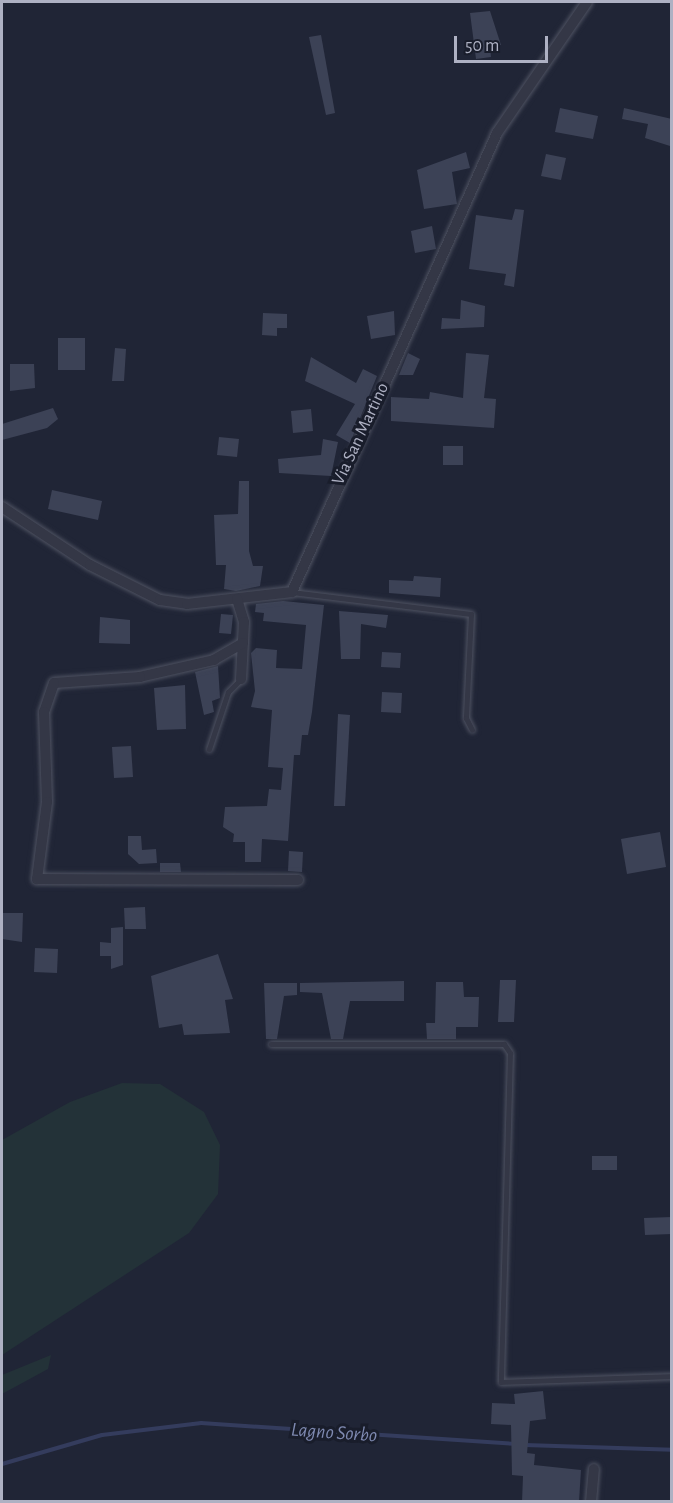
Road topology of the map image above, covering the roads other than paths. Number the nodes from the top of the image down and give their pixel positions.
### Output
1 (587, 2) edge
2 (2, 507) edge
3 (292, 592) junction
4 (237, 599) junction
5 (243, 643) junction
6 (241, 679) joint
7 (472, 730) dead end
8 (209, 749) dead end
9 (298, 880) dead end
10 (271, 1044) dead end
11 (672, 1376) edge
12 (594, 1469) dead end
13 (591, 1502) edge

1 - 3 street, Via San Martino
2 - 4 street
3 - 4 street
3 - 7 lane
4 - 5 street
5 - 6 street
5 - 9 street
6 - 8 lane
10 - 11 lane
12 - 13 street

